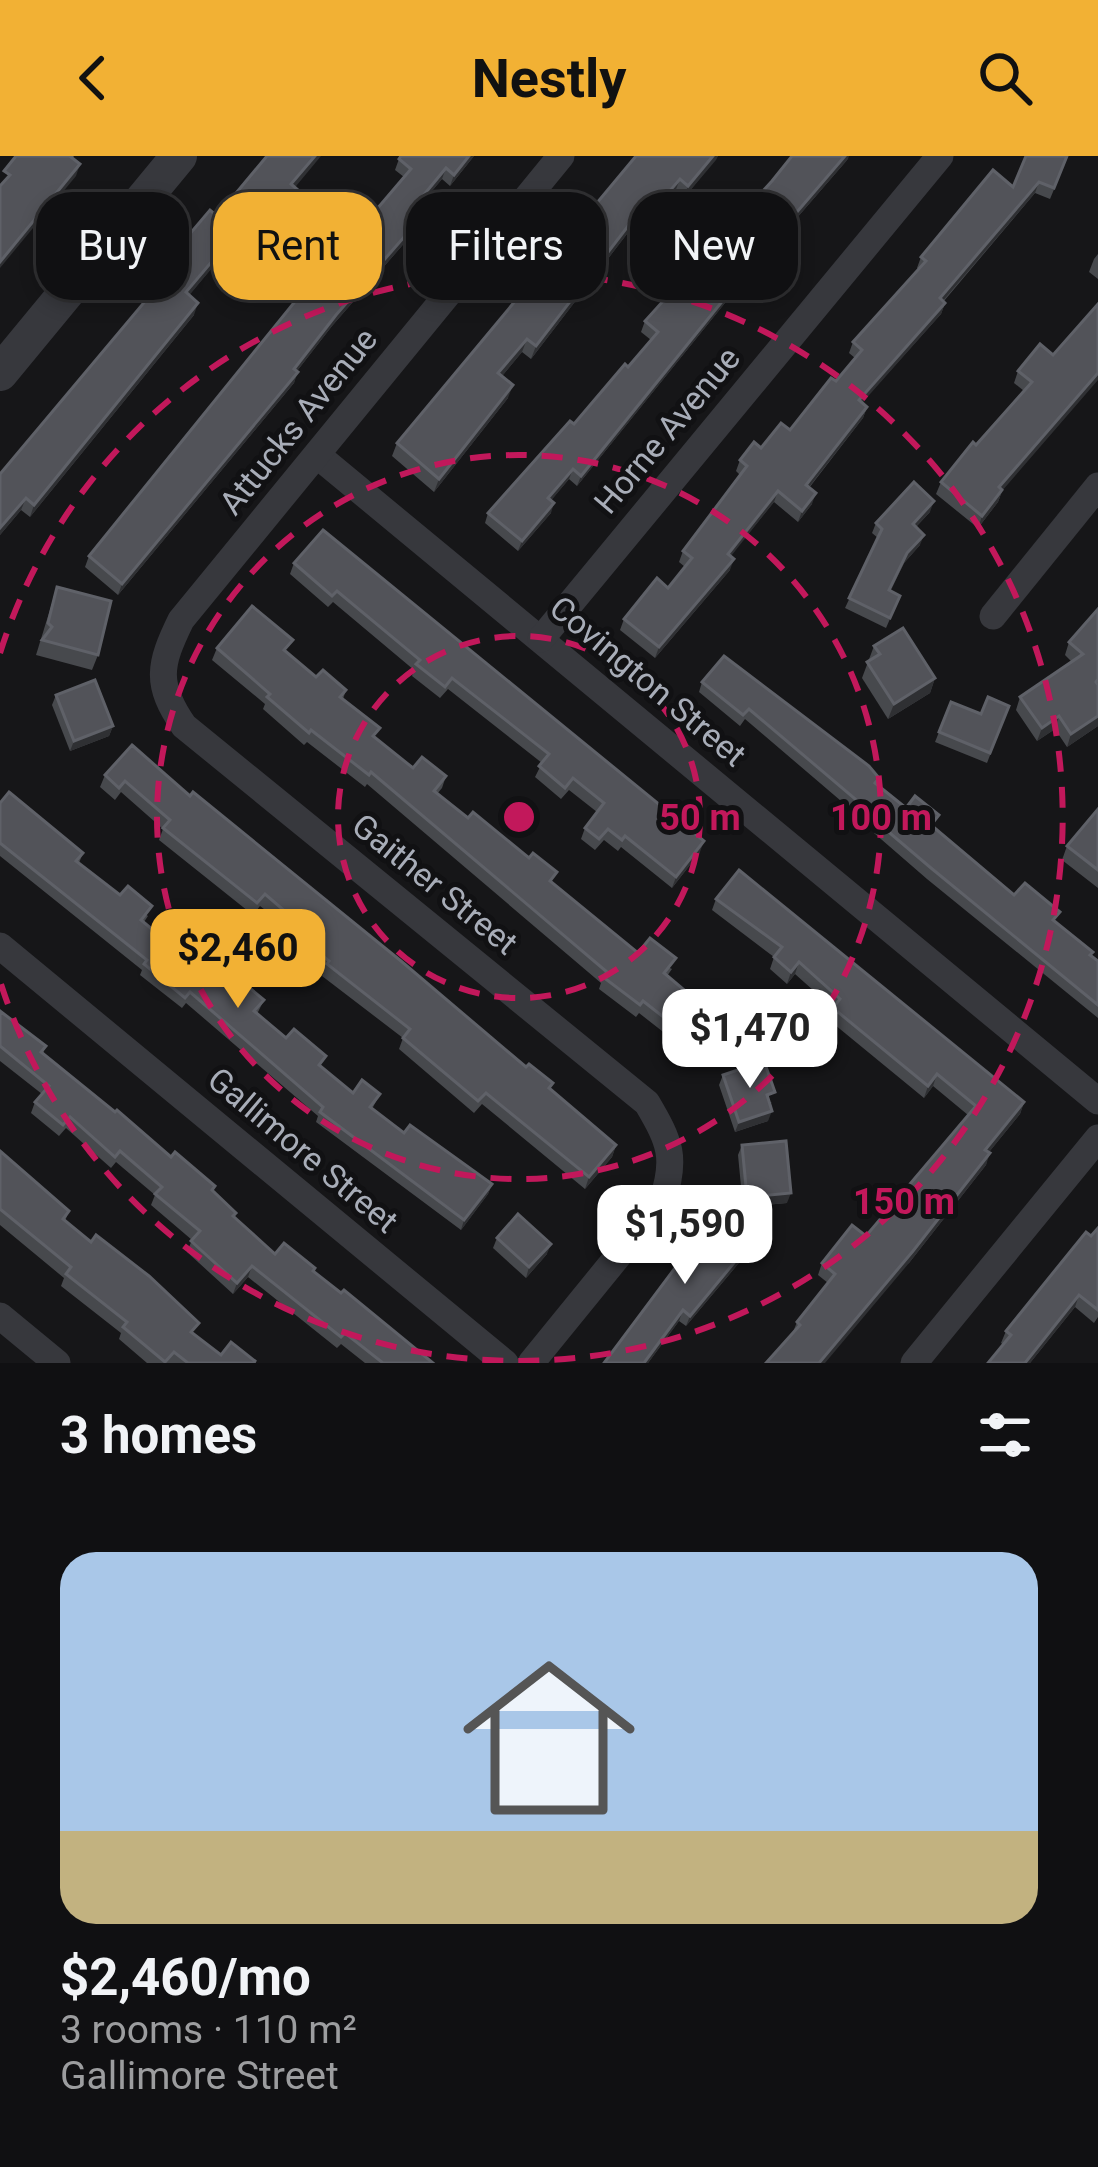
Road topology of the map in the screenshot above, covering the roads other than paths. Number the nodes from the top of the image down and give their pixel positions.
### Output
1 (179, 156) edge
2 (561, 156) edge
3 (940, 156) edge
4 (0, 373) edge
5 (317, 455) junction
6 (1098, 486) edge
7 (992, 616) dead end
8 (181, 620) joint
9 (541, 639) junction
10 (0, 946) edge
11 (1098, 1101) edge
12 (1098, 1138) edge
13 (0, 1316) edge
14 (57, 1363) edge
15 (505, 1363) edge
16 (531, 1363) edge
17 (914, 1363) edge

1 - 4 street
2 - 5 street, Attucks Avenue
3 - 9 street, Horne Avenue
5 - 8 street, Attucks Avenue
5 - 9 street, Covington Street
6 - 7 street
8 - 16 street, Gaither Street
9 - 11 street, Covington Street
10 - 15 street, Gallimore Street
12 - 17 street
13 - 14 street

